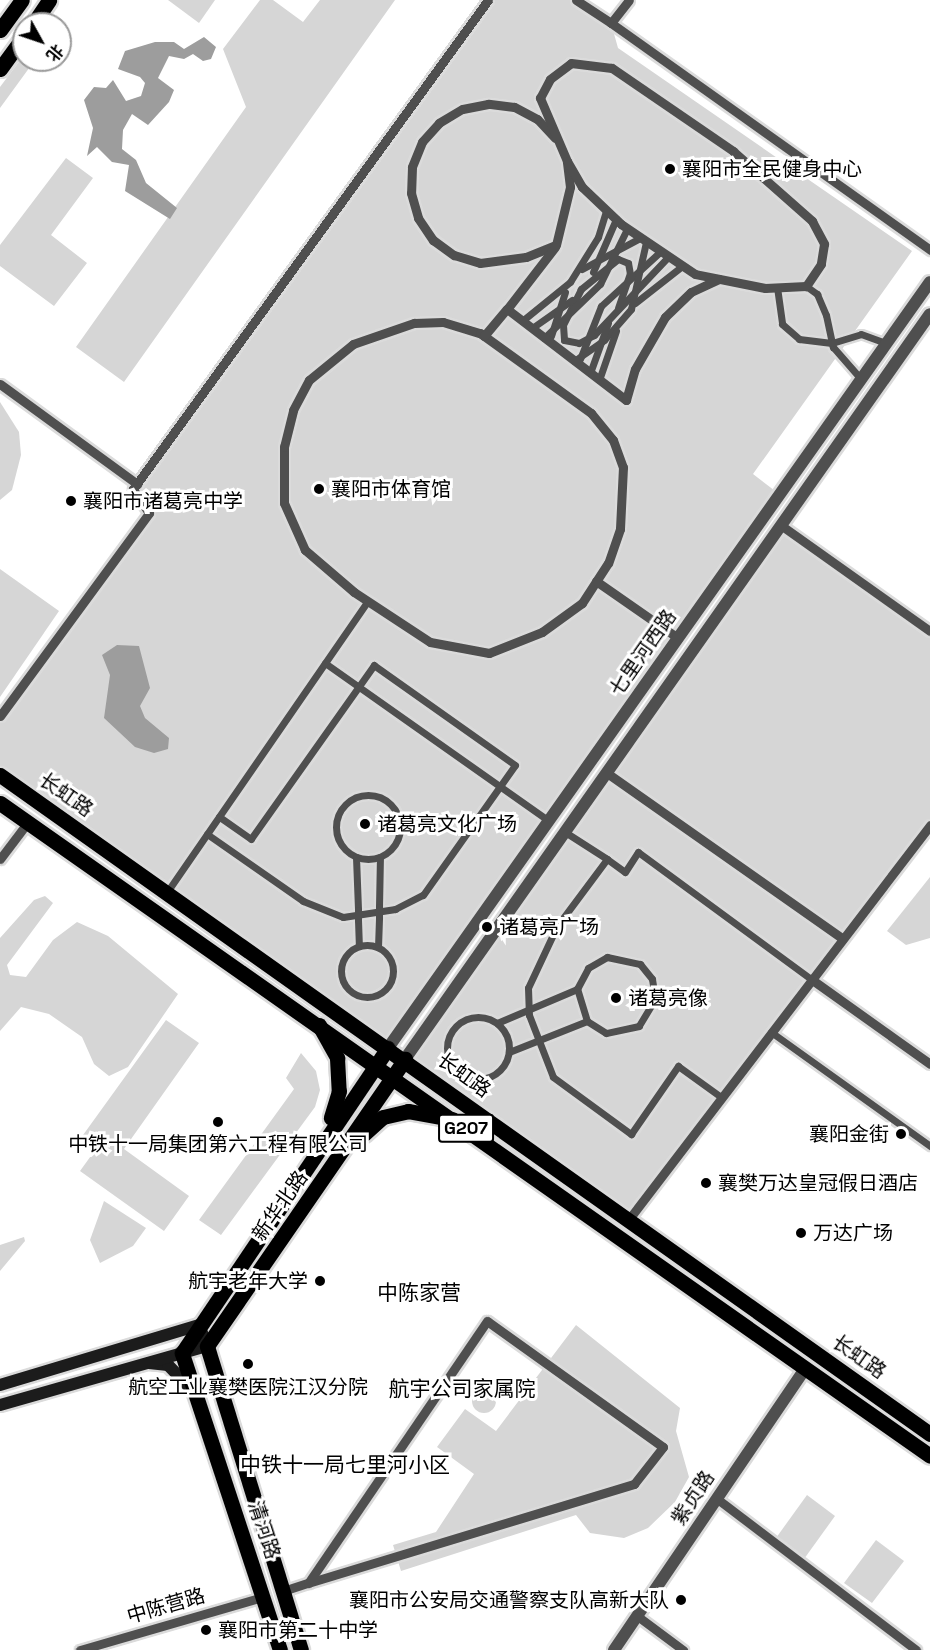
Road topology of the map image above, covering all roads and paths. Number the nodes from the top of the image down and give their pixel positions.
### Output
1 (22, 0) edge
2 (488, 0) edge
3 (576, 0) edge
4 (629, 0) edge
5 (611, 23) junction
6 (0, 30) edge
7 (12, 52) edge
8 (0, 69) edge
9 (555, 138) junction
10 (567, 161) junction
11 (606, 210) junction
12 (616, 219) junction
13 (627, 229) junction
14 (643, 240) junction
15 (556, 245) junction
16 (620, 246) junction
17 (930, 250) edge
18 (603, 254) junction
19 (664, 254) junction
20 (612, 262) junction
21 (644, 262) junction
22 (682, 266) junction
23 (577, 272) junction
24 (630, 274) junction
25 (589, 278) junction
26 (720, 279) junction
27 (641, 281) junction
28 (570, 282) junction
29 (930, 282) edge
30 (806, 286) junction
31 (777, 287) junction
32 (581, 289) junction
33 (618, 308) junction
34 (507, 309) junction
35 (631, 309) junction
36 (930, 314) edge
37 (555, 316) junction
38 (610, 318) junction
39 (624, 319) junction
40 (522, 321) junction
41 (563, 325) junction
42 (532, 328) junction
43 (484, 336) junction
44 (548, 338) junction
45 (584, 342) junction
46 (832, 343) junction
47 (886, 343) junction
48 (599, 344) junction
49 (578, 361) junction
50 (590, 373) junction
51 (861, 379) junction
52 (599, 380) junction
53 (0, 384) edge
54 (137, 483) junction
55 (782, 526) junction
56 (596, 581) junction
57 (367, 602) junction
58 (930, 631) edge
59 (678, 638) junction
60 (325, 663) junction
61 (358, 687) junction
62 (0, 716) edge
63 (607, 773) junction
64 (0, 775) edge
65 (500, 787) junction
66 (0, 802) edge
67 (219, 817) junction
68 (549, 820) junction
69 (28, 822) junction
70 (930, 825) edge
71 (565, 832) junction
72 (207, 834) junction
73 (356, 857) junction
74 (380, 857) junction
75 (0, 859) edge
76 (607, 859) junction
77 (167, 892) junction
78 (842, 938) junction
79 (359, 946) junction
80 (378, 947) junction
81 (811, 979) junction
82 (577, 989) junction
83 (529, 1010) junction
84 (587, 1021) junction
85 (317, 1022) junction
86 (497, 1023) junction
87 (771, 1032) junction
88 (536, 1042) junction
89 (388, 1048) junction
90 (509, 1052) junction
91 (405, 1059) junction
92 (375, 1062) junction
93 (930, 1064) edge
94 (395, 1078) junction
95 (722, 1097) junction
96 (454, 1119) junction
97 (326, 1135) junction
98 (930, 1146) edge
99 (345, 1149) junction
100 (629, 1219) junction
101 (222, 1291) junction
102 (238, 1304) junction
103 (199, 1325) junction
104 (166, 1335) junction
105 (207, 1346) junction
106 (182, 1353) junction
107 (139, 1362) junction
108 (806, 1368) junction
109 (217, 1378) junction
110 (0, 1386) edge
111 (0, 1406) edge
112 (206, 1419) junction
113 (930, 1434) edge
114 (930, 1456) edge
115 (716, 1498) junction
116 (308, 1583) junction
117 (282, 1591) junction
118 (263, 1597) junction
119 (636, 1615) junction
120 (80, 1650) edge
121 (280, 1650) edge
122 (301, 1650) edge
123 (614, 1650) edge
124 (682, 1650) edge
125 (916, 1650) edge

1 - 6 main road
2 - 54 street
3 - 5 street
4 - 5 street
5 - 17 street
7 - 8 main road
9 - 10 street
9 - 15 street
9 - 30 street
10 - 11 street
10 - 15 street
11 - 12 street
11 - 23 street
12 - 13 street
12 - 18 street
13 - 14 street
13 - 16 street
14 - 16 street
14 - 19 street
14 - 21 street
15 - 34 street
16 - 18 street
16 - 20 street
18 - 23 street
18 - 25 street
19 - 21 street
19 - 22 street
19 - 27 street
20 - 24 street
20 - 25 street
20 - 41 street
21 - 24 street
21 - 27 street
22 - 26 street
22 - 35 street
23 - 28 street
24 - 33 street
24 - 45 street
25 - 32 street
26 - 31 street
26 - 52 street
27 - 33 street
27 - 35 street
28 - 37 street
28 - 40 street
29 - 47 street, 七里河西路
30 - 31 street
30 - 46 street
31 - 46 street
32 - 37 street
32 - 41 street
33 - 38 street
34 - 40 street
34 - 43 street
35 - 39 street
36 - 55 street, 七里河西路
37 - 42 street
37 - 44 street
38 - 45 street
38 - 48 street
39 - 48 street
39 - 52 street
40 - 42 street
41 - 44 street
41 - 45 street
42 - 44 street
43 - 56 street
43 - 57 street
44 - 49 street
45 - 49 street
46 - 47 street
46 - 51 street
47 - 51 street, 七里河西路
48 - 49 street
48 - 50 street
49 - 50 street
50 - 52 street
51 - 59 street, 七里河西路
53 - 54 street
54 - 62 street
55 - 58 street
55 - 63 street, 七里河西路
56 - 57 street
56 - 59 street
57 - 60 street
59 - 68 street, 七里河西路
60 - 61 street
60 - 67 street
61 - 65 street
61 - 65 street
61 - 67 street
63 - 71 street, 七里河西路
63 - 78 street
64 - 77 main road, 长虹路 / G207
65 - 68 street
65 - 72 street
66 - 69 main road, 长虹路 / G207
67 - 72 street
68 - 89 street, 七里河西路
69 - 75 street
69 - 85 main road, 长虹路 / G207
70 - 78 street
71 - 76 street
71 - 91 street, 七里河西路
72 - 77 street
73 - 74 street
73 - 74 street
73 - 79 street, bridge
74 - 80 street, bridge
76 - 81 street
76 - 83 street
77 - 89 main road, 长虹路 / G207
78 - 81 street
79 - 80 street
79 - 80 street
81 - 87 street
81 - 93 street
82 - 83 street
82 - 84 street
82 - 84 street
83 - 86 street
83 - 88 street
84 - 88 street
85 - 92 main road, 长虹路 / G207
85 - 97 main road
86 - 90 street
86 - 90 street
87 - 95 street
87 - 98 street
88 - 90 street
88 - 95 street
89 - 91 main road, 长虹路 / G207
89 - 92 main road, 新华北路
91 - 94 main road, 新华北路
91 - 100 main road, 长虹路 / G207
92 - 94 main road, 长虹路 / G207
92 - 97 main road, 新华北路
94 - 96 main road, 长虹路 / G207
94 - 99 main road, 新华北路
95 - 100 street
96 - 99 main road
96 - 108 main road, 长虹路 / G207
97 - 101 main road, 新华北路
99 - 102 main road, 新华北路
100 - 113 main road, 长虹路 / G207
101 - 103 main road, 新华北路
101 - 104 main road
102 - 105 main road, 新华北路
102 - 109 main road
103 - 104 main road
103 - 105 main road
103 - 106 main road
104 - 110 main road
105 - 106 main road
105 - 109 main road, 清河路
106 - 107 main road
106 - 112 main road, 清河路
107 - 111 main road
107 - 112 main road
108 - 114 main road, 长虹路 / G207
108 - 115 street, 紫贞路
109 - 117 main road, 清河路
112 - 118 main road, 清河路
115 - 119 street, 紫贞路
115 - 125 street
116 - 116 street
116 - 117 street
117 - 122 main road, 清河路
118 - 120 street, 中陈营路
118 - 121 main road, 清河路
119 - 123 street, 紫贞路
119 - 124 street

